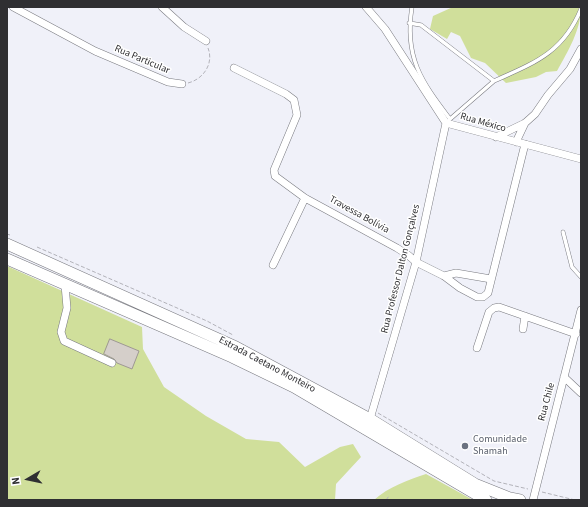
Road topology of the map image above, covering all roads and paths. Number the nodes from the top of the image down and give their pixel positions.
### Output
1 (14, 7) edge
2 (162, 7) edge
3 (366, 7) edge
4 (412, 7) edge
5 (581, 9) edge
6 (409, 23) junction
7 (206, 41) joint
8 (581, 49) edge
9 (234, 68) dead end
10 (494, 81) junction
11 (182, 84) joint
12 (448, 121) junction
13 (525, 122) junction
14 (496, 137) junction
15 (516, 142) junction
16 (525, 144) junction
17 (581, 159) edge
18 (304, 198) junction
19 (563, 232) dead end
20 (7, 244) edge
21 (7, 259) edge
22 (416, 262) junction
23 (273, 265) dead end
24 (444, 276) junction
25 (581, 277) edge
26 (491, 278) junction
27 (65, 285) junction
28 (581, 310) edge
29 (525, 316) junction
30 (523, 329) dead end
31 (578, 331) edge
32 (477, 348) dead end
33 (112, 363) dead end
34 (564, 377) junction
35 (581, 393) edge
36 (370, 419) junction
37 (389, 496) dead end
38 (386, 500) edge
39 (486, 500) edge
40 (520, 500) edge
41 (533, 500) edge

1 - 11 street, Rua Particular
2 - 7 street
3 - 12 street, Rua México
4 - 6 lane
5 - 10 lane
6 - 10 lane
6 - 12 lane
7 - 11 path
8 - 13 street
9 - 18 street, Travessa Bolívia
10 - 12 lane
12 - 14 street, Rua México
12 - 22 street, Rua Professor Dalton Gonçalves
13 - 14 street
13 - 15 street
14 - 15 street, Rua México
15 - 16 street, Rua México
16 - 17 street, Rua México
16 - 26 street, Travessa Bolívia
18 - 22 street, Travessa Bolívia
18 - 23 street
19 - 25 lane
20 - 36 main road, Estrada Caetano Monteiro
21 - 27 main road, Estrada Caetano Monteiro
22 - 24 street, Travessa Bolívia
22 - 36 street, Rua Professor Dalton Gonçalves
24 - 26 street
24 - 26 street, Travessa Bolívia
27 - 33 street
27 - 39 main road, Estrada Caetano Monteiro
28 - 31 street, Rua Chile
29 - 30 street
29 - 31 street
29 - 32 street
31 - 34 street, Rua Chile
34 - 35 street
34 - 41 street, Rua Chile
36 - 40 main road, Estrada Caetano Monteiro
37 - 38 path

